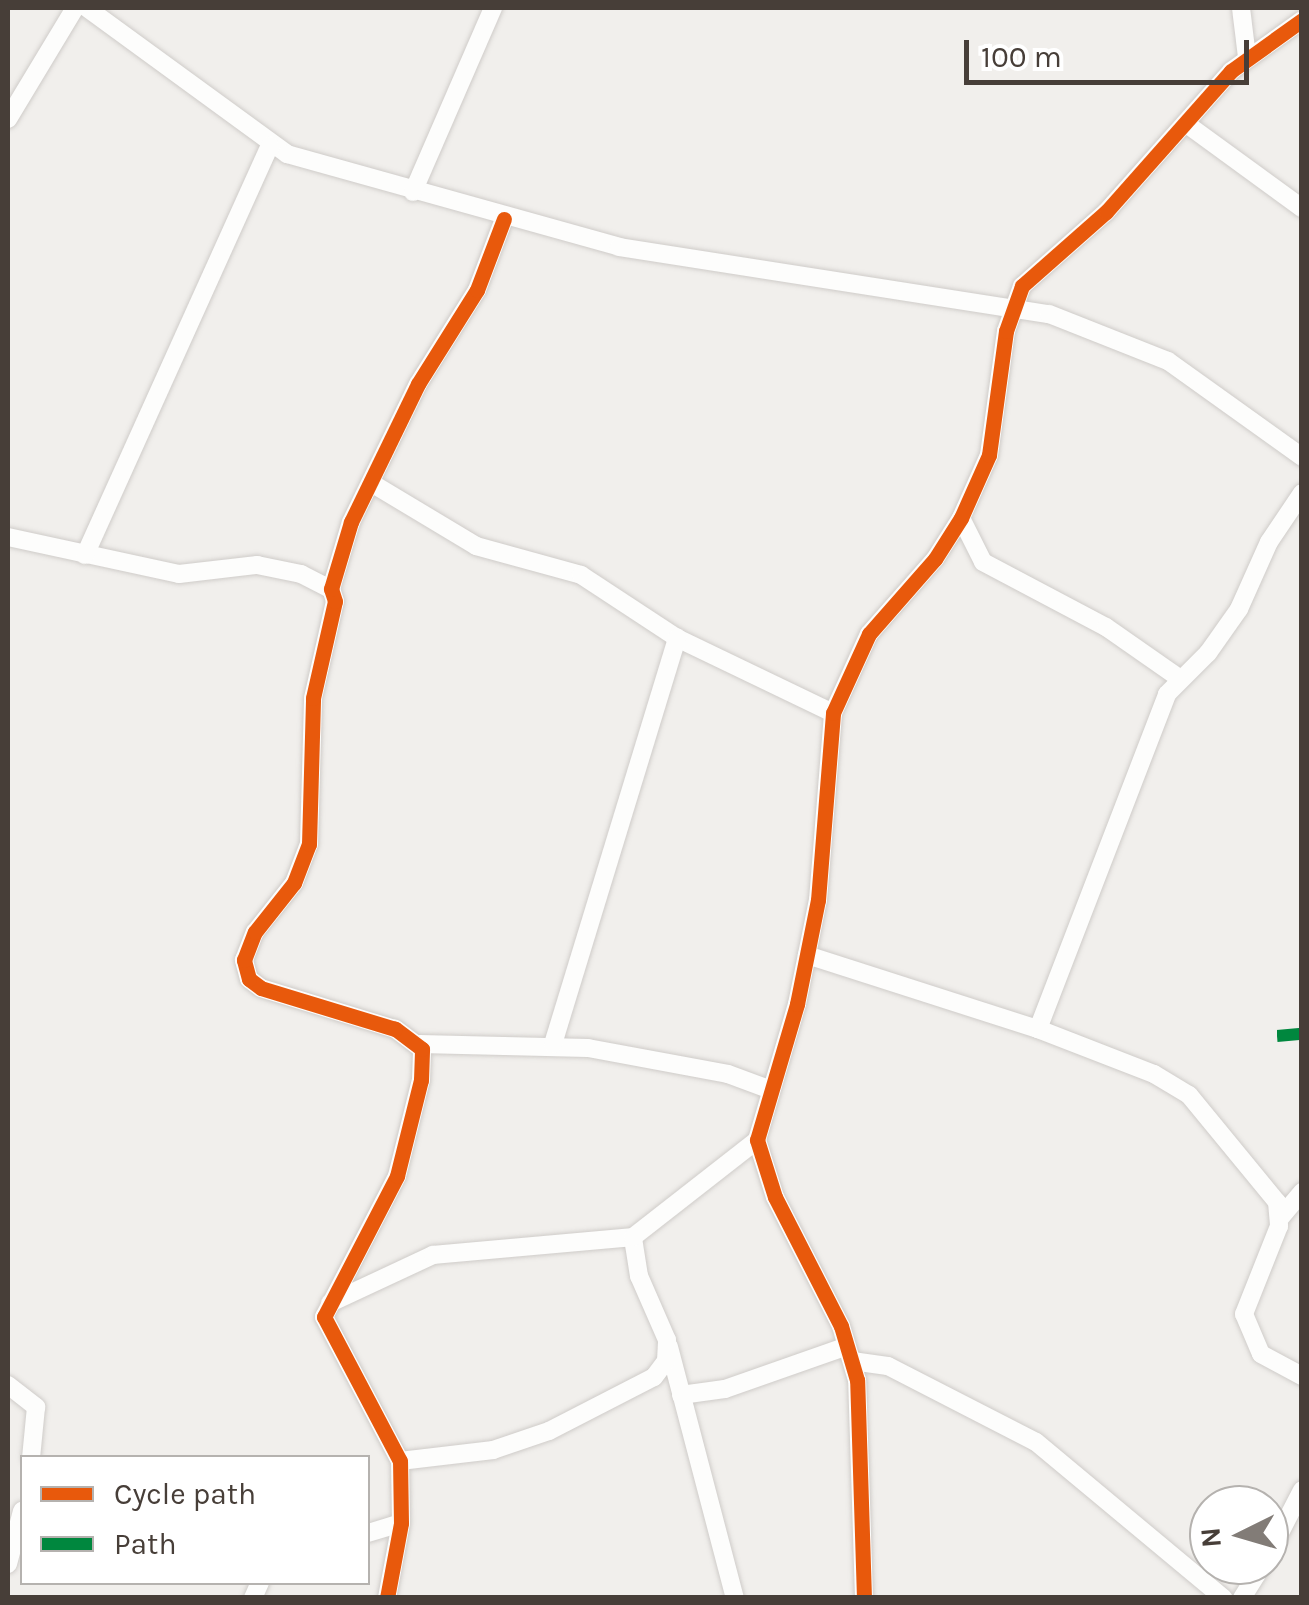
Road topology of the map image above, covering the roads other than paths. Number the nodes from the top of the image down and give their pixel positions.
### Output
1 (75, 8) edge
2 (87, 8) edge
3 (493, 8) edge
4 (1241, 8) edge
5 (1302, 20) edge
6 (1247, 57) junction
7 (8, 119) edge
8 (1188, 125) junction
9 (270, 146) junction
10 (413, 192) junction
11 (1302, 208) edge
12 (504, 219) junction
13 (1012, 307) junction
14 (1302, 457) edge
15 (373, 484) junction
16 (1302, 494) edge
17 (961, 518) junction
18 (8, 536) edge
19 (85, 555) junction
20 (936, 559) junction
21 (983, 562) junction
22 (331, 588) junction
23 (678, 638) junction
24 (1179, 678) junction
25 (833, 713) junction
26 (808, 955) junction
27 (1038, 1029) junction
28 (420, 1044) junction
29 (552, 1044) junction
30 (771, 1090) junction
31 (757, 1140) junction
32 (1302, 1192) edge
33 (1280, 1217) junction
34 (632, 1237) junction
35 (330, 1303) junction
36 (667, 1340) junction
37 (850, 1353) junction
38 (1302, 1376) edge
39 (8, 1385) edge
40 (681, 1394) junction
41 (31, 1455) edge
42 (400, 1462) junction
43 (1302, 1490) edge
44 (1289, 1515) edge
45 (20, 1519) edge
46 (401, 1523) junction
47 (370, 1532) edge
48 (8, 1564) edge
49 (387, 1598) edge
50 (735, 1598) edge
51 (864, 1598) edge
52 (1222, 1598) edge

1 - 7 street
2 - 9 street
3 - 10 street
4 - 6 street
5 - 6 street
6 - 8 street
8 - 11 street
8 - 13 street
9 - 10 street
9 - 19 street
10 - 12 street
12 - 13 street
12 - 15 street
13 - 14 street
13 - 17 street
15 - 22 street
15 - 23 street
16 - 24 street
17 - 20 street
17 - 21 street
18 - 19 street
19 - 22 street
20 - 21 street
20 - 25 street
21 - 24 street
22 - 28 street
23 - 25 street
23 - 29 street
24 - 27 street
25 - 26 street
26 - 27 street
26 - 30 street
27 - 33 street
28 - 29 street
28 - 35 street
29 - 30 street
30 - 31 street
31 - 34 street
31 - 37 street
32 - 33 street
33 - 38 street
34 - 35 street
34 - 36 street
35 - 42 street
36 - 40 street
36 - 42 street
37 - 40 street
37 - 51 street
37 - 52 street
39 - 41 street
40 - 50 street
42 - 46 street
43 - 44 street
45 - 48 street
46 - 47 street
46 - 49 street

